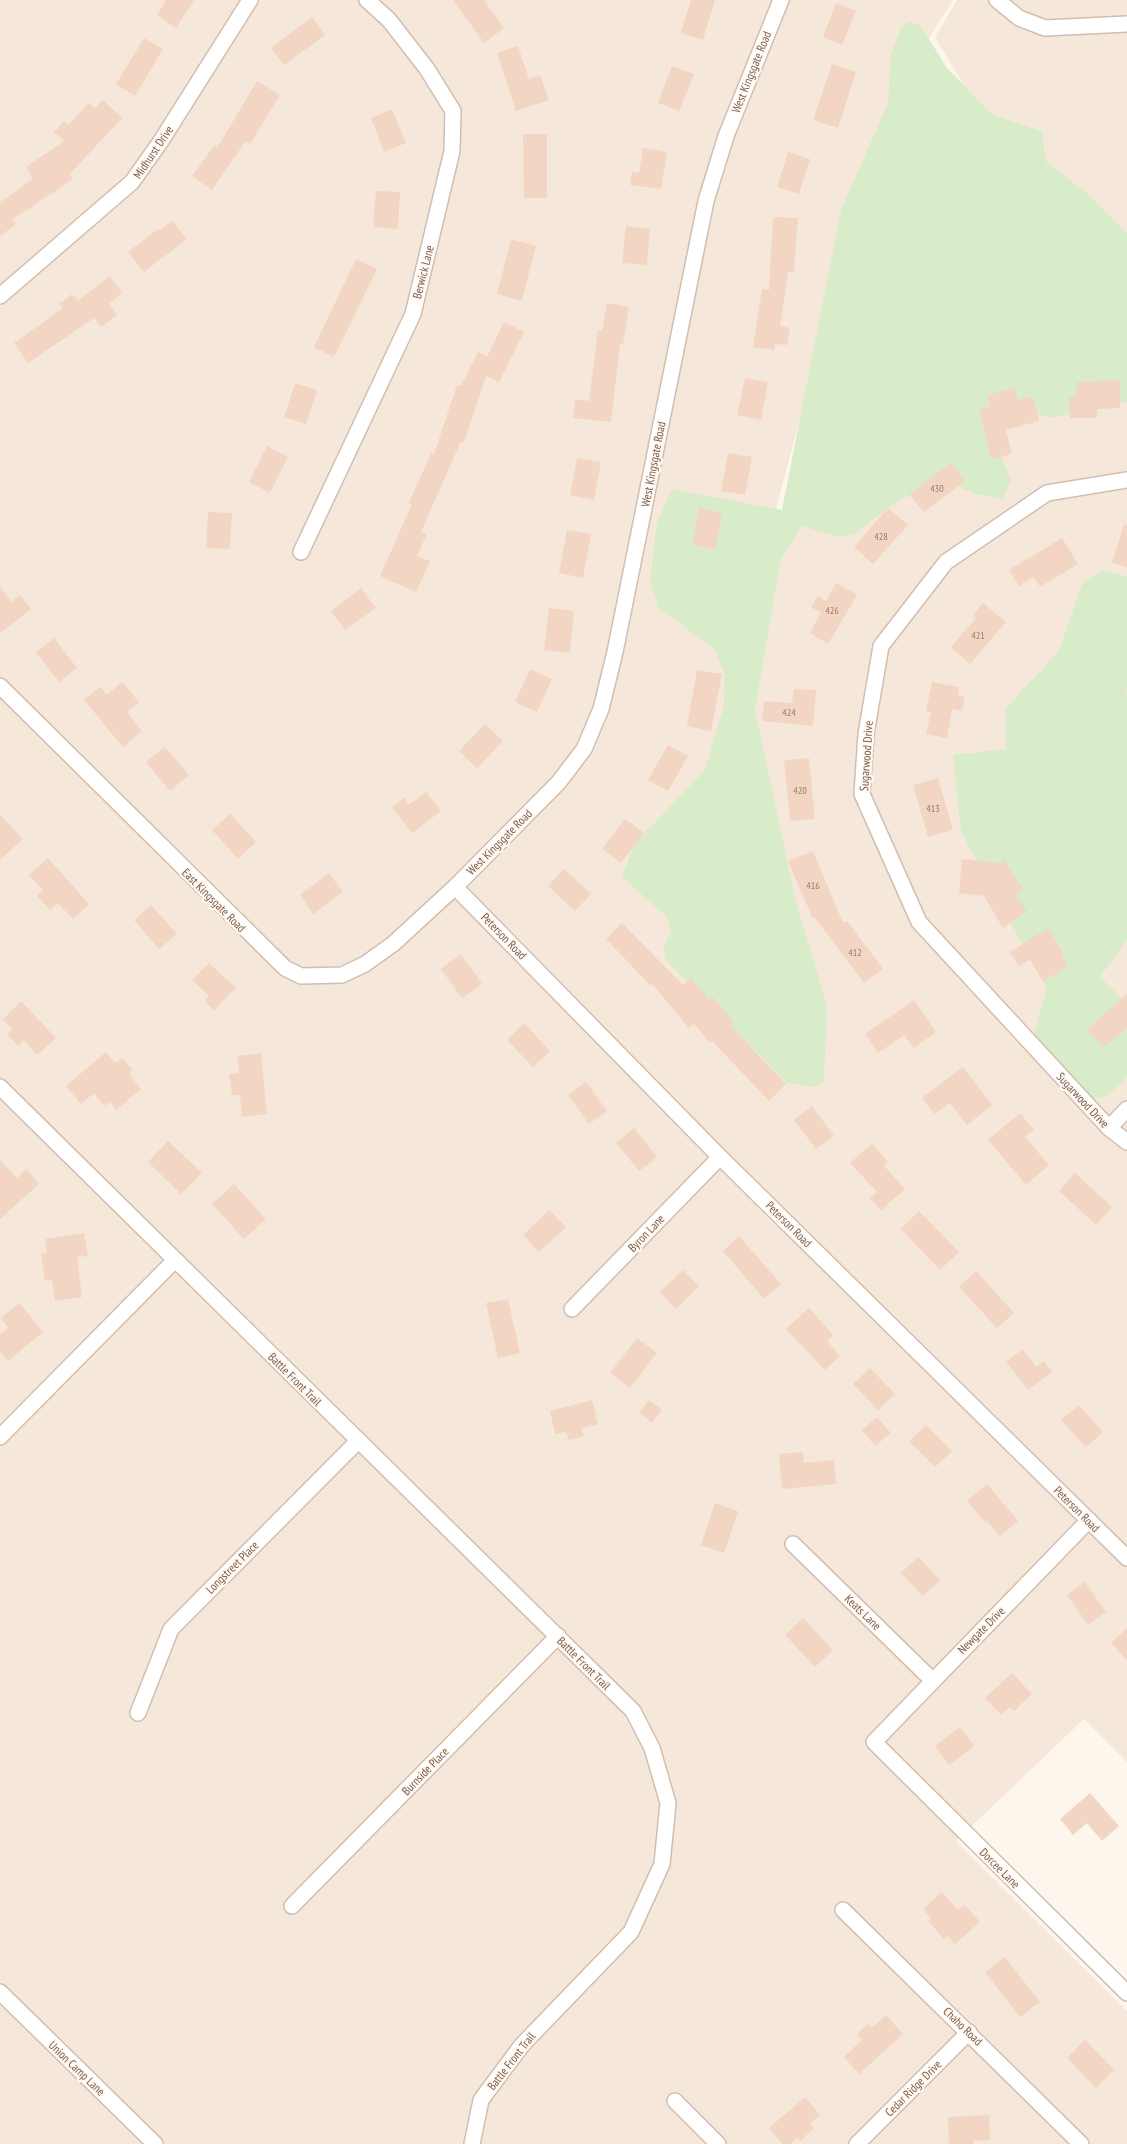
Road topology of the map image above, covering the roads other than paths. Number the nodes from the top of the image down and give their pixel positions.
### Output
1 (250, 0) edge
2 (367, 0) edge
3 (781, 0) edge
4 (997, 0) edge
5 (1127, 24) edge
6 (0, 296) edge
7 (1127, 480) edge
8 (301, 552) dead end
9 (0, 686) edge
10 (455, 887) junction
11 (0, 1087) edge
12 (1127, 1109) edge
13 (1109, 1128) junction
14 (1127, 1142) edge
15 (720, 1157) junction
16 (175, 1260) junction
17 (572, 1309) dead end
18 (0, 1437) edge
19 (358, 1441) junction
20 (1089, 1520) junction
21 (793, 1544) dead end
22 (1127, 1558) edge
23 (558, 1636) junction
24 (932, 1680) junction
25 (138, 1713) dead end
26 (874, 1742) joint
27 (292, 1906) dead end
28 (844, 1910) dead end
29 (0, 1992) edge
30 (1127, 1993) edge
31 (969, 2032) junction
32 (674, 2101) dead end
33 (155, 2144) edge
34 (472, 2144) edge
35 (718, 2144) edge
36 (857, 2144) edge
37 (1081, 2144) edge

1 - 6 street, Midhurst Drive
2 - 8 street, Berwick Lane
3 - 10 street, West Kingsgate Road
4 - 5 street
7 - 13 street, Sugarwood Drive
9 - 10 street, East Kingsgate Road
10 - 15 street, Peterson Road
11 - 16 street, Battle Front Trail
12 - 13 street
13 - 14 street, Sugarwood Drive
15 - 17 street, Byron Lane
15 - 20 street, Peterson Road
16 - 18 street
16 - 19 street, Battle Front Trail
19 - 23 street, Battle Front Trail
19 - 25 street, Longstreet Place
20 - 22 street, Peterson Road
20 - 24 street, Newgate Drive
21 - 24 street, Keats Lane
23 - 27 street, Burnside Place
23 - 34 street, Battle Front Trail
24 - 26 street, Newgate Drive
26 - 30 street, Dorcee Lane
28 - 31 street, Chaho Road
29 - 33 street, Union Camp Lane
31 - 36 street, Cedar Ridge Drive
31 - 37 street, Chaho Road
32 - 35 street

